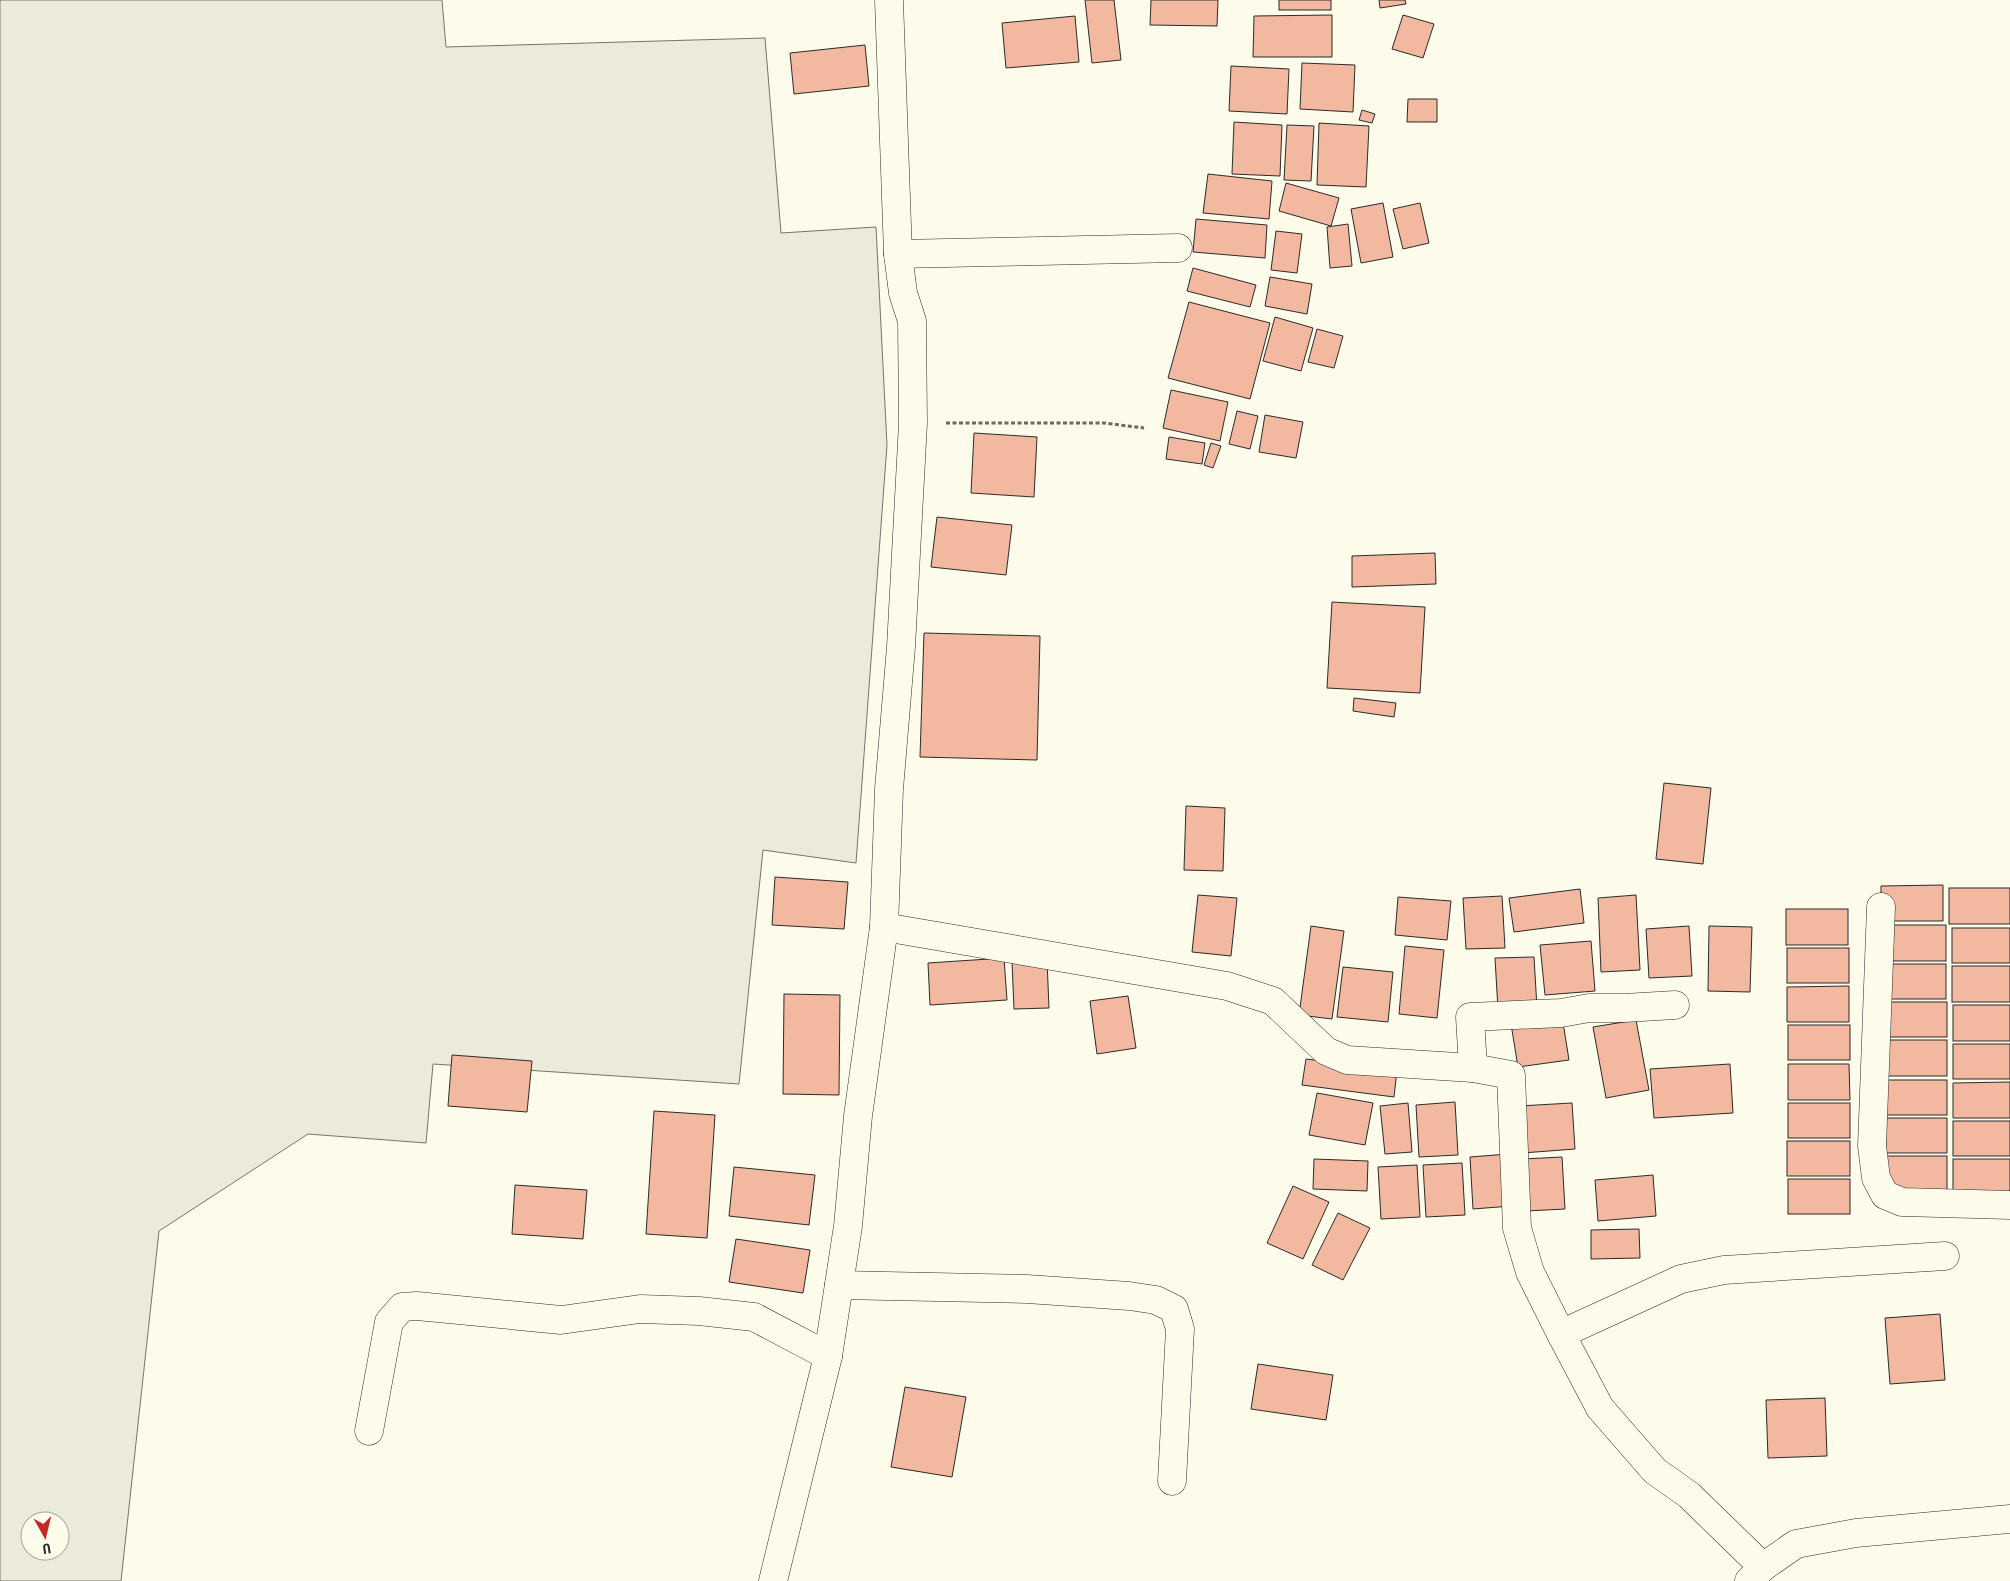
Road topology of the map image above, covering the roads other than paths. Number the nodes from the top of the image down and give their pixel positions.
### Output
1 (889, 0) edge
2 (1178, 248) dead end
3 (898, 254) junction
4 (1880, 907) dead end
5 (884, 927) junction
6 (1675, 1005) dead end
7 (1473, 1068) junction
8 (2010, 1205) edge
9 (1944, 1256) dead end
10 (839, 1285) junction
11 (1561, 1334) junction
12 (828, 1356) junction
13 (369, 1431) dead end
14 (1172, 1481) dead end
15 (2010, 1519) edge
16 (1756, 1574) edge
17 (773, 1581) edge

1 - 3 street
2 - 3 street
3 - 5 street
4 - 8 street
5 - 7 street
5 - 10 street
6 - 7 street
7 - 11 street
9 - 11 street
10 - 12 street
10 - 14 street
11 - 16 street
12 - 13 street
12 - 17 street
15 - 16 street

